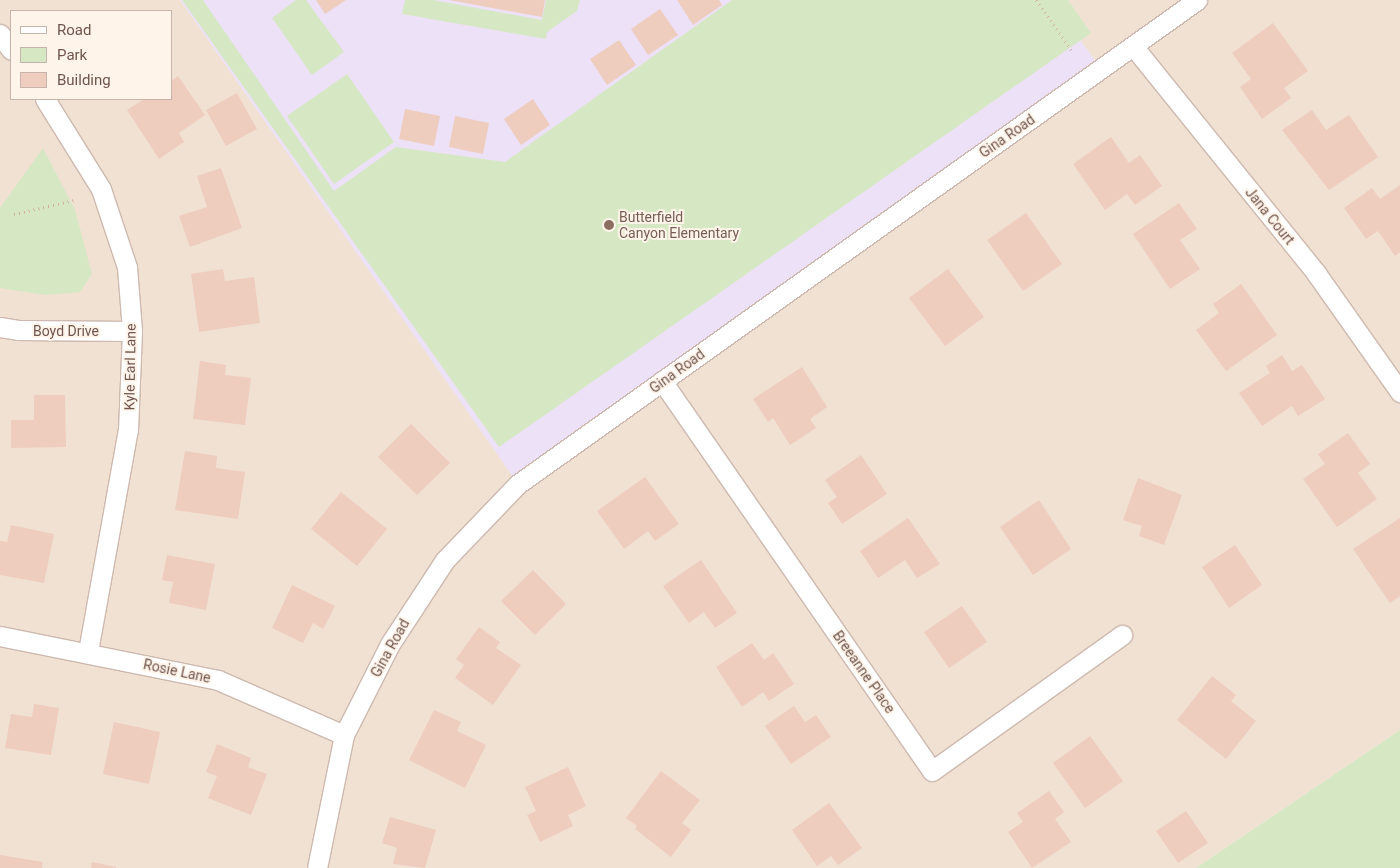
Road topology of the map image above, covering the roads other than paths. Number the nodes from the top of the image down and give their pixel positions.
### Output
1 (1197, 0) edge
2 (0, 34) edge
3 (1133, 46) junction
4 (10, 49) edge
5 (46, 100) edge
6 (0, 327) edge
7 (132, 331) junction
8 (662, 381) junction
9 (1400, 392) edge
10 (1122, 635) dead end
11 (0, 636) edge
12 (88, 652) junction
13 (344, 735) junction
14 (316, 868) edge

1 - 3 street, Gina Road
2 - 4 street
3 - 8 street, Gina Road
3 - 9 street, Jana Court
5 - 7 street, Kyle Earl Lane
6 - 7 street, Boyd Drive
7 - 12 street, Kyle Earl Lane
8 - 10 street, Breeanne Place
8 - 13 street, Gina Road
11 - 12 street, Rosie Lane
12 - 13 street, Rosie Lane
13 - 14 street, Gina Road

